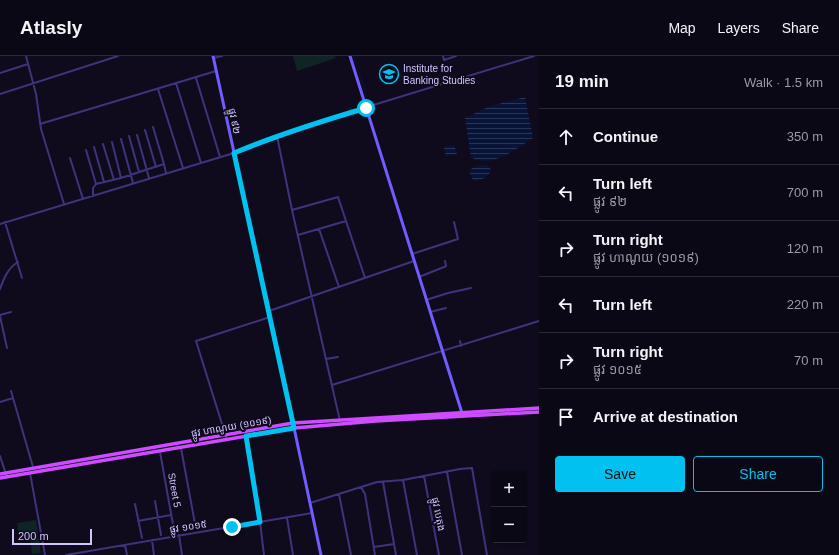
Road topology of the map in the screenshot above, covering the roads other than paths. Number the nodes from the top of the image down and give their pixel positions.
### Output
1 (26, 56) edge
2 (118, 56) edge
3 (222, 56) edge
4 (350, 56) edge
5 (443, 56) edge
6 (456, 56) edge
7 (518, 56) edge
8 (531, 56) edge
9 (534, 56) edge
10 (213, 57) edge
11 (520, 60) junction
12 (28, 64) junction
13 (216, 71) junction
14 (0, 73) edge
15 (195, 77) junction
16 (33, 83) junction
17 (176, 83) junction
18 (158, 89) junction
19 (0, 94) edge
20 (366, 108) junction
21 (40, 124) junction
22 (153, 127) dead end
23 (145, 130) dead end
24 (137, 135) dead end
25 (129, 136) dead end
26 (277, 136) junction
27 (121, 139) dead end
28 (112, 142) dead end
29 (103, 144) dead end
30 (94, 147) dead end
31 (86, 150) dead end
32 (234, 153) junction
33 (220, 157) junction
34 (70, 158) dead end
35 (201, 163) junction
36 (164, 164) junction
37 (156, 167) junction
38 (183, 168) junction
39 (146, 170) junction
40 (139, 172) junction
41 (166, 173) junction
42 (131, 175) junction
43 (121, 178) junction
44 (150, 178) junction
45 (114, 180) junction
46 (104, 182) junction
47 (133, 183) junction
48 (96, 184) junction
49 (93, 196) junction
50 (83, 199) junction
51 (64, 204) junction
52 (292, 210) junction
53 (346, 220) junction
54 (5, 222) junction
55 (454, 222) dead end
56 (0, 224) edge
57 (319, 229) junction
58 (298, 235) junction
59 (412, 254) junction
60 (414, 261) junction
61 (444, 261) dead end
62 (18, 262) junction
63 (419, 277) junction
64 (22, 278) dead end
65 (365, 278) junction
66 (339, 287) junction
67 (471, 288) dead end
68 (0, 289) edge
69 (312, 296) junction
70 (426, 300) junction
71 (446, 308) dead end
72 (269, 310) junction
73 (11, 312) dead end
74 (430, 312) junction
75 (0, 316) edge
76 (270, 317) junction
77 (539, 321) edge
78 (460, 341) dead end
79 (461, 346) junction
80 (6, 348) dead end
81 (442, 351) junction
82 (338, 357) dead end
83 (326, 359) junction
84 (332, 385) junction
85 (11, 391) dead end
86 (13, 398) junction
87 (0, 402) edge
88 (539, 408) edge
89 (539, 412) edge
90 (462, 414) junction
91 (341, 421) junction
92 (294, 425) junction
93 (246, 436) junction
94 (226, 437) junction
95 (181, 448) junction
96 (160, 452) junction
97 (0, 456) edge
98 (34, 468) junction
99 (447, 472) junction
100 (30, 473) junction
101 (0, 474) edge
102 (6, 475) junction
103 (424, 476) junction
104 (0, 478) edge
105 (403, 480) junction
106 (383, 482) junction
107 (362, 487) junction
108 (339, 494) junction
109 (155, 501) dead end
110 (310, 503) junction
111 (135, 504) dead end
112 (312, 513) junction
113 (171, 515) junction
114 (158, 517) junction
115 (287, 518) junction
116 (138, 521) junction
117 (260, 522) junction
118 (196, 529) dead end
119 (174, 530) dead end
120 (161, 535) dead end
121 (178, 535) junction
122 (142, 538) dead end
123 (152, 540) junction
124 (394, 544) junction
125 (125, 545) junction
126 (374, 547) junction
127 (45, 555) edge
128 (66, 555) edge
129 (127, 555) edge
130 (154, 555) edge
131 (182, 555) edge
132 (264, 555) edge
133 (293, 555) edge
134 (321, 555) edge
135 (351, 555) edge
136 (375, 555) edge
137 (396, 555) edge
138 (417, 555) edge
139 (439, 555) edge
140 (462, 555) edge
141 (486, 555) edge

1 - 12 street
2 - 16 street
3 - 10 street
4 - 20 main road
5 - 6 street
7 - 11 street
8 - 9 street
8 - 11 street
10 - 13 main road, ផ្លូវ ៩២
11 - 20 street
12 - 14 street
12 - 16 street
13 - 15 street
13 - 32 main road, ផ្លូវ ៩២
15 - 17 street
15 - 33 street
16 - 19 street
16 - 21 street
17 - 18 street
17 - 35 street
18 - 21 street
18 - 38 street
20 - 26 street
20 - 59 main road
21 - 51 street
22 - 36 street
23 - 37 street
24 - 39 street
25 - 40 street
26 - 32 street
26 - 52 street
27 - 42 street
28 - 43 street
29 - 45 street
30 - 46 street
31 - 48 street
32 - 33 street
32 - 72 main road, ផ្លូវ ៩២
33 - 35 street
34 - 50 street
35 - 38 street
36 - 37 street
36 - 41 street
37 - 39 street
38 - 41 street
39 - 40 street
39 - 44 street
40 - 42 street
41 - 44 street
42 - 43 street
42 - 47 street
43 - 45 street
44 - 47 street
45 - 46 street
46 - 48 street
47 - 49 street
48 - 49 street
49 - 50 street
50 - 51 street
51 - 54 street
52 - 53 street
52 - 58 street
53 - 57 street
53 - 65 street
54 - 56 street
54 - 62 street
55 - 59 street
57 - 58 street
57 - 66 street
58 - 69 street
59 - 60 main road
60 - 63 main road
60 - 65 street
61 - 63 street
62 - 64 street
62 - 68 street
63 - 70 main road
65 - 66 street
66 - 69 street
67 - 70 street
69 - 72 street
69 - 83 street
70 - 74 main road
71 - 74 street
72 - 76 main road, ផ្លូវ ៩២
73 - 75 street
74 - 81 main road
75 - 80 street
76 - 92 main road, ផ្លូវ ៩២
76 - 94 street
77 - 79 street
78 - 79 street
79 - 81 street
81 - 84 street
81 - 90 main road
82 - 83 street
83 - 84 street
84 - 91 street
85 - 86 street
86 - 87 street
86 - 98 street
88 - 90 main road, ផ្លូវ ហាណូយ (១០១៩)
89 - 90 main road, ផ្លូវ ហាណូយ (១០១៩)
90 - 91 main road, ផ្លូវ ហាណូយ (១០១៩)
91 - 92 main road, ផ្លូវ ហាណូយ (១០១៩)
92 - 93 main road, ផ្លូវ ហាណូយ (១០១៩)
92 - 94 main road, ផ្លូវ ហាណូយ (១០១៩)
92 - 110 main road, ផ្លូវ ៩២
93 - 94 main road, ផ្លូវ ហាណូយ (១០១៩)
93 - 117 street
94 - 95 main road, ផ្លូវ ហាណូយ (១០១៩)
94 - 98 main road, ផ្លូវ ហាណូយ (១០១៩)
95 - 96 main road, ផ្លូវ ហាណូយ (១០១៩)
95 - 118 street
96 - 100 main road, ផ្លូវ ហាណូយ (១០១៩)
96 - 113 street, Street 5
97 - 102 street
98 - 102 main road, ផ្លូវ ហាណូយ (១០១៩)
99 - 103 street
99 - 140 street
99 - 141 street
100 - 102 main road, ផ្លូវ ហាណូយ (១០១៩)
100 - 127 street
101 - 102 main road, ផ្លូវ ហាណូយ (១០១៩)
102 - 104 main road, ផ្លូវ ហាណូយ (១០១៩)
103 - 105 street
103 - 139 street, ផ្លូវ បេតុង
105 - 106 street
105 - 138 street
106 - 107 street
106 - 124 street
107 - 108 street
107 - 126 street
108 - 110 street
108 - 135 street
109 - 114 street
110 - 112 main road, ផ្លូវ ៩២
111 - 116 street
112 - 115 street, ផ្លូវ ១០១៥
112 - 134 main road, ផ្លូវ ៩២
113 - 114 street
113 - 119 street, Street 5
114 - 116 street
114 - 120 street
115 - 117 street, ផ្លូវ ១០១៥
115 - 133 street
116 - 122 street
117 - 121 street, ផ្លូវ ១០១៥
117 - 132 street
121 - 123 street, ផ្លូវ ១០១៥
121 - 131 street
123 - 125 street, ផ្លូវ ១០១៥
123 - 130 street
124 - 126 street
124 - 137 street
125 - 128 street, ផ្លូវ ១០១៥
125 - 129 street
126 - 136 street

